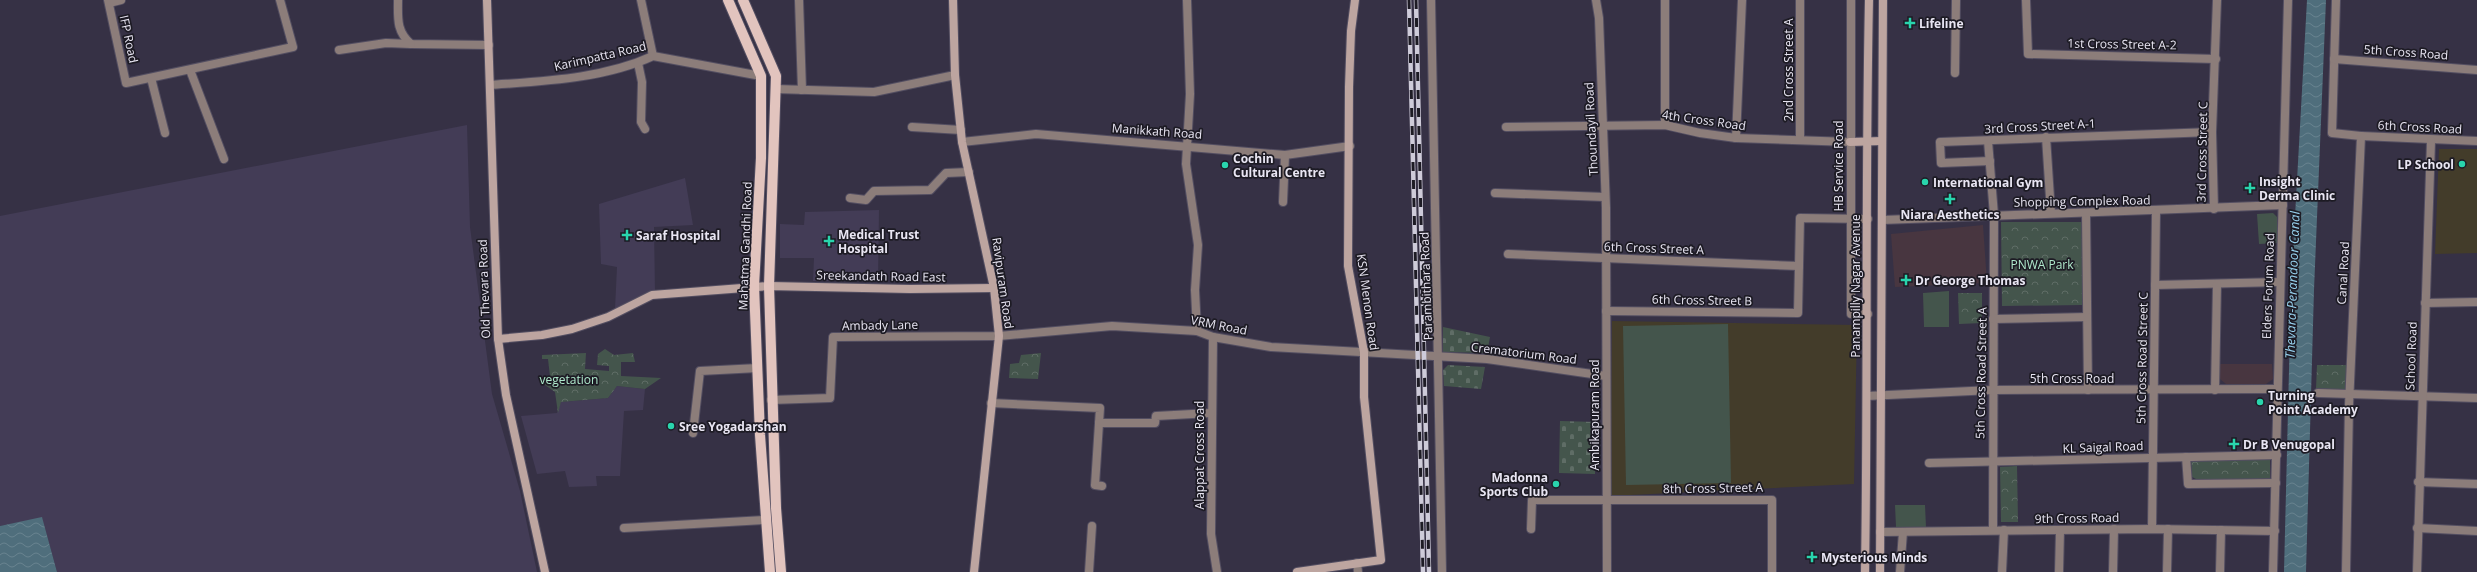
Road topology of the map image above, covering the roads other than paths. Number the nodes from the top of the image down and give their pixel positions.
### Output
1 (122, 0) edge
2 (280, 0) edge
3 (398, 0) edge
4 (487, 0) edge
5 (641, 0) edge
6 (728, 0) edge
7 (743, 0) edge
8 (798, 0) edge
9 (953, 0) edge
10 (1187, 0) edge
11 (1355, 0) edge
12 (1431, 0) edge
13 (1596, 0) edge
14 (1665, 0) edge
15 (1742, 0) edge
16 (1800, 0) edge
17 (1851, 0) edge
18 (1869, 0) edge
19 (1883, 0) edge
20 (1956, 0) edge
21 (2026, 0) edge
22 (2217, 0) edge
23 (2288, 0) edge
24 (2336, 0) edge
25 (109, 2) edge
26 (411, 44) junction
27 (489, 45) junction
28 (339, 50) dead end
29 (652, 56) junction
30 (2216, 59) junction
31 (2334, 59) junction
32 (638, 62) junction
33 (190, 70) junction
34 (2477, 70) edge
35 (1955, 73) dead end
36 (761, 76) junction
37 (955, 76) junction
38 (151, 78) junction
39 (490, 85) junction
40 (776, 89) junction
41 (802, 90) junction
42 (1665, 125) junction
43 (1604, 126) junction
44 (912, 127) dead end
45 (1506, 127) dead end
46 (645, 129) dead end
47 (961, 130) junction
48 (2212, 132) junction
49 (165, 133) dead end
50 (2361, 136) junction
51 (2046, 137) junction
52 (1736, 138) junction
53 (1800, 140) junction
54 (1866, 141) junction
55 (1882, 141) junction
56 (1988, 141) junction
57 (2431, 141) junction
58 (2477, 141) edge
59 (962, 142) junction
60 (1850, 142) junction
61 (1186, 145) junction
62 (1350, 146) junction
63 (1285, 155) junction
64 (224, 159) dead end
65 (1990, 161) junction
66 (969, 172) junction
67 (1496, 193) dead end
68 (1605, 197) junction
69 (850, 198) dead end
70 (1282, 202) dead end
71 (2283, 205) junction
72 (2214, 209) junction
73 (2156, 212) junction
74 (2051, 213) junction
75 (2086, 213) junction
76 (1994, 215) junction
77 (1850, 219) junction
78 (1868, 219) junction
79 (1882, 220) junction
80 (1508, 254) dead end
81 (1605, 257) junction
82 (1799, 266) junction
83 (2280, 282) junction
84 (2217, 284) junction
85 (2156, 285) junction
86 (754, 286) junction
87 (769, 286) junction
88 (994, 288) junction
89 (2477, 302) edge
90 (2426, 303) junction
91 (1606, 311) junction
92 (1868, 314) junction
93 (2087, 317) junction
94 (1993, 319) junction
95 (1197, 331) junction
96 (998, 336) junction
97 (1213, 337) junction
98 (498, 339) junction
99 (1364, 352) junction
100 (1410, 356) joint
101 (1440, 357) junction
102 (758, 368) junction
103 (1606, 376) junction
104 (2153, 389) junction
105 (2277, 389) junction
106 (1992, 390) junction
107 (2088, 390) junction
108 (2215, 390) junction
109 (2318, 393) dead end
110 (1882, 394) junction
111 (2349, 395) junction
112 (1867, 396) junction
113 (2422, 396) junction
114 (2477, 398) edge
115 (771, 400) junction
116 (991, 402) junction
117 (1211, 413) junction
118 (1099, 422) junction
119 (693, 433) dead end
120 (2277, 455) junction
121 (2152, 457) junction
122 (2186, 457) junction
123 (1992, 462) junction
124 (1929, 463) dead end
125 (2418, 482) junction
126 (2276, 483) junction
127 (2477, 484) edge
128 (1099, 486) dead end
129 (1607, 502) junction
130 (765, 520) junction
131 (1092, 526) dead end
132 (624, 528) dead end
133 (2417, 528) junction
134 (1531, 529) dead end
135 (2152, 529) junction
136 (2168, 529) junction
137 (1993, 530) junction
138 (2004, 530) junction
139 (2114, 530) junction
140 (2221, 530) junction
141 (2275, 530) junction
142 (2060, 531) junction
143 (2477, 531) edge
144 (1866, 532) junction
145 (1880, 532) junction
146 (1903, 532) junction
147 (1357, 563) junction
148 (545, 572) edge
149 (770, 572) edge
150 (781, 572) edge
151 (974, 572) edge
152 (1089, 572) edge
153 (1217, 572) edge
154 (1297, 572) edge
155 (1358, 572) edge
156 (1442, 572) edge
157 (1607, 572) edge
158 (1772, 572) edge
159 (1865, 572) edge
160 (1880, 572) edge
161 (1900, 572) edge
162 (2002, 572) edge
163 (2059, 572) edge
164 (2113, 572) edge
165 (2167, 572) edge
166 (2220, 572) edge
167 (2272, 572) edge
168 (2346, 572) edge
169 (2417, 572) edge

1 - 25 street
2 - 33 street
3 - 26 street
4 - 27 street, Old Thevara Road
5 - 29 street
6 - 36 main road, Mahatma Gandhi Road
7 - 40 main road, Mahatma Gandhi Road
8 - 41 street
9 - 37 street, Ravipuram Road
10 - 61 street
11 - 62 street, KSN Menon Road
12 - 101 street, Parambithara Road
13 - 43 street, Thoundayil Road
14 - 42 street
15 - 52 street
16 - 53 street, 2nd Cross Street A
17 - 60 street, HB Service Road
18 - 54 street, Panampilly Nagar Avenue
19 - 55 street
20 - 35 street
21 - 30 street, 1st Cross Street A-2
22 - 30 street, 3rd Cross Street C
23 - 71 street, Elders Forum Road
24 - 31 street
25 - 38 street, IFP Road
26 - 27 street
26 - 28 street
27 - 39 street, Old Thevara Road
29 - 32 street, Karimpatta Road
29 - 36 street, Karimpatta Road
30 - 48 street, 3rd Cross Street C
31 - 34 street, 5th Cross Road
31 - 50 street
32 - 39 street, Karimpatta Road
32 - 46 street
33 - 38 street
33 - 64 street
36 - 86 main road, Mahatma Gandhi Road
37 - 41 street
37 - 47 street, Ravipuram Road
38 - 49 street
39 - 98 street, Old Thevara Road
40 - 41 street
40 - 87 main road, Mahatma Gandhi Road
42 - 43 street, 4th Cross Road
42 - 52 street, 4th Cross Road
43 - 45 street, 4th Cross Road
43 - 68 street, Thoundayil Road
44 - 47 street
47 - 59 street, Ravipuram Road
48 - 51 street, 3rd Cross Street A-1
48 - 72 street, 3rd Cross Street C
50 - 57 street, 6th Cross Road
50 - 111 street, Canal Road
51 - 56 street, 3rd Cross Street A-1
51 - 74 street
52 - 53 street, 4th Cross Road
53 - 60 street, 4th Cross Road
54 - 55 street
54 - 60 street
54 - 78 street, Panampilly Nagar Avenue
55 - 79 street
56 - 65 street, 5th Cross Road Street A
56 - 65 street, 3rd Cross Street A-1
57 - 58 street, 6th Cross Road
57 - 90 street, School Road
59 - 61 street, Manikkath Road
59 - 66 street, Ravipuram Road
60 - 77 street, HB Service Road
61 - 63 street, Manikkath Road
61 - 95 street
62 - 63 street, Manikkath Road
62 - 99 street, KSN Menon Road
63 - 70 street
65 - 76 street, 5th Cross Road Street A
66 - 69 street
66 - 88 street, Ravipuram Road
67 - 68 street
68 - 81 street, Thoundayil Road
71 - 72 street, Shopping Complex Road
71 - 83 street, Elders Forum Road
72 - 73 street, Shopping Complex Road
73 - 75 street, Shopping Complex Road
73 - 85 street, 5th Cross Road Street C
74 - 75 street, Shopping Complex Road
74 - 76 street, Shopping Complex Road
75 - 93 street
76 - 79 street, Shopping Complex Road
76 - 94 street, 5th Cross Road Street A
77 - 78 street
77 - 82 street
77 - 92 street, HB Service Road
78 - 79 street
78 - 92 street, Panampilly Nagar Avenue
79 - 110 street
80 - 81 street, 6th Cross Street A
81 - 82 street, 6th Cross Street A
81 - 91 street, Ambikapuram Road
82 - 91 street, 6th Cross Street B
83 - 84 street
83 - 105 street, Elders Forum Road
84 - 85 street
84 - 108 street
85 - 104 street, 5th Cross Road Street C
86 - 87 street, Sreekandath Road East
86 - 98 street, Sreekandath Road East
86 - 102 main road, Mahatma Gandhi Road
87 - 88 street, Sreekandath Road East
87 - 115 main road, Mahatma Gandhi Road
88 - 96 street, Ravipuram Road
89 - 90 street
90 - 113 street, School Road
91 - 103 street, Ambikapuram Road
92 - 112 street, Panampilly Nagar Avenue
93 - 94 street
93 - 107 street
94 - 106 street, 5th Cross Road Street A
95 - 96 street, VRM Road
95 - 97 street, VRM Road
96 - 115 street, Ambady Lane
96 - 116 street, Ravipuram Road
97 - 99 street, VRM Road
97 - 117 street, Alappat Cross Road
98 - 148 street, Old Thevara Road
99 - 100 street, VRM Road
99 - 147 street, KSN Menon Road
100 - 101 street, Crematorium Road
101 - 103 street, Crematorium Road
101 - 156 street, Parambithara Road
102 - 119 street
102 - 130 main road, Mahatma Gandhi Road
103 - 129 street, Ambikapuram Road
104 - 107 street, 5th Cross Road
104 - 108 street, 5th Cross Road
104 - 121 street, 5th Cross Road Street C
105 - 108 street, 5th Cross Road
105 - 120 street, Elders Forum Road
106 - 107 street, 5th Cross Road
106 - 110 street, 5th Cross Road
106 - 123 street, 5th Cross Road Street A
109 - 111 street
110 - 112 street, 5th Cross Road
110 - 145 street
111 - 113 street
111 - 168 street, Canal Road
112 - 144 street, Panampilly Nagar Avenue
113 - 114 street
113 - 125 street, School Road
115 - 150 main road, Mahatma Gandhi Road
116 - 118 street
116 - 151 street, Ravipuram Road
117 - 118 street
117 - 153 street, Alappat Cross Road
118 - 128 street
120 - 122 street, KL Saigal Road
120 - 126 street, Elders Forum Road
121 - 122 street, KL Saigal Road
121 - 123 street, KL Saigal Road
121 - 135 street, 5th Cross Road Street C
122 - 126 street
123 - 124 street, KL Saigal Road
123 - 137 street, 5th Cross Road Street A
125 - 127 street
125 - 133 street, School Road
126 - 141 street, Elders Forum Road
129 - 134 street
129 - 157 street, Ambikapuram Road
129 - 158 street, 8th Cross Street A
130 - 132 street
130 - 149 main road, Mahatma Gandhi Road
131 - 152 street
133 - 143 street
133 - 169 street, School Road
135 - 136 street, 9th Cross Road
135 - 139 street, 9th Cross Road
136 - 140 street, 9th Cross Road
136 - 165 street
137 - 138 street, 9th Cross Road
137 - 146 street, 9th Cross Road
138 - 142 street, 9th Cross Road
138 - 162 street
139 - 142 street, 9th Cross Road
139 - 164 street
140 - 141 street, 9th Cross Road
140 - 166 street
141 - 167 street, Elders Forum Road
142 - 163 street
144 - 145 street
144 - 159 street, Panampilly Nagar Avenue
145 - 146 street, 9th Cross Road
145 - 160 street
146 - 161 street
147 - 154 street
147 - 155 street

